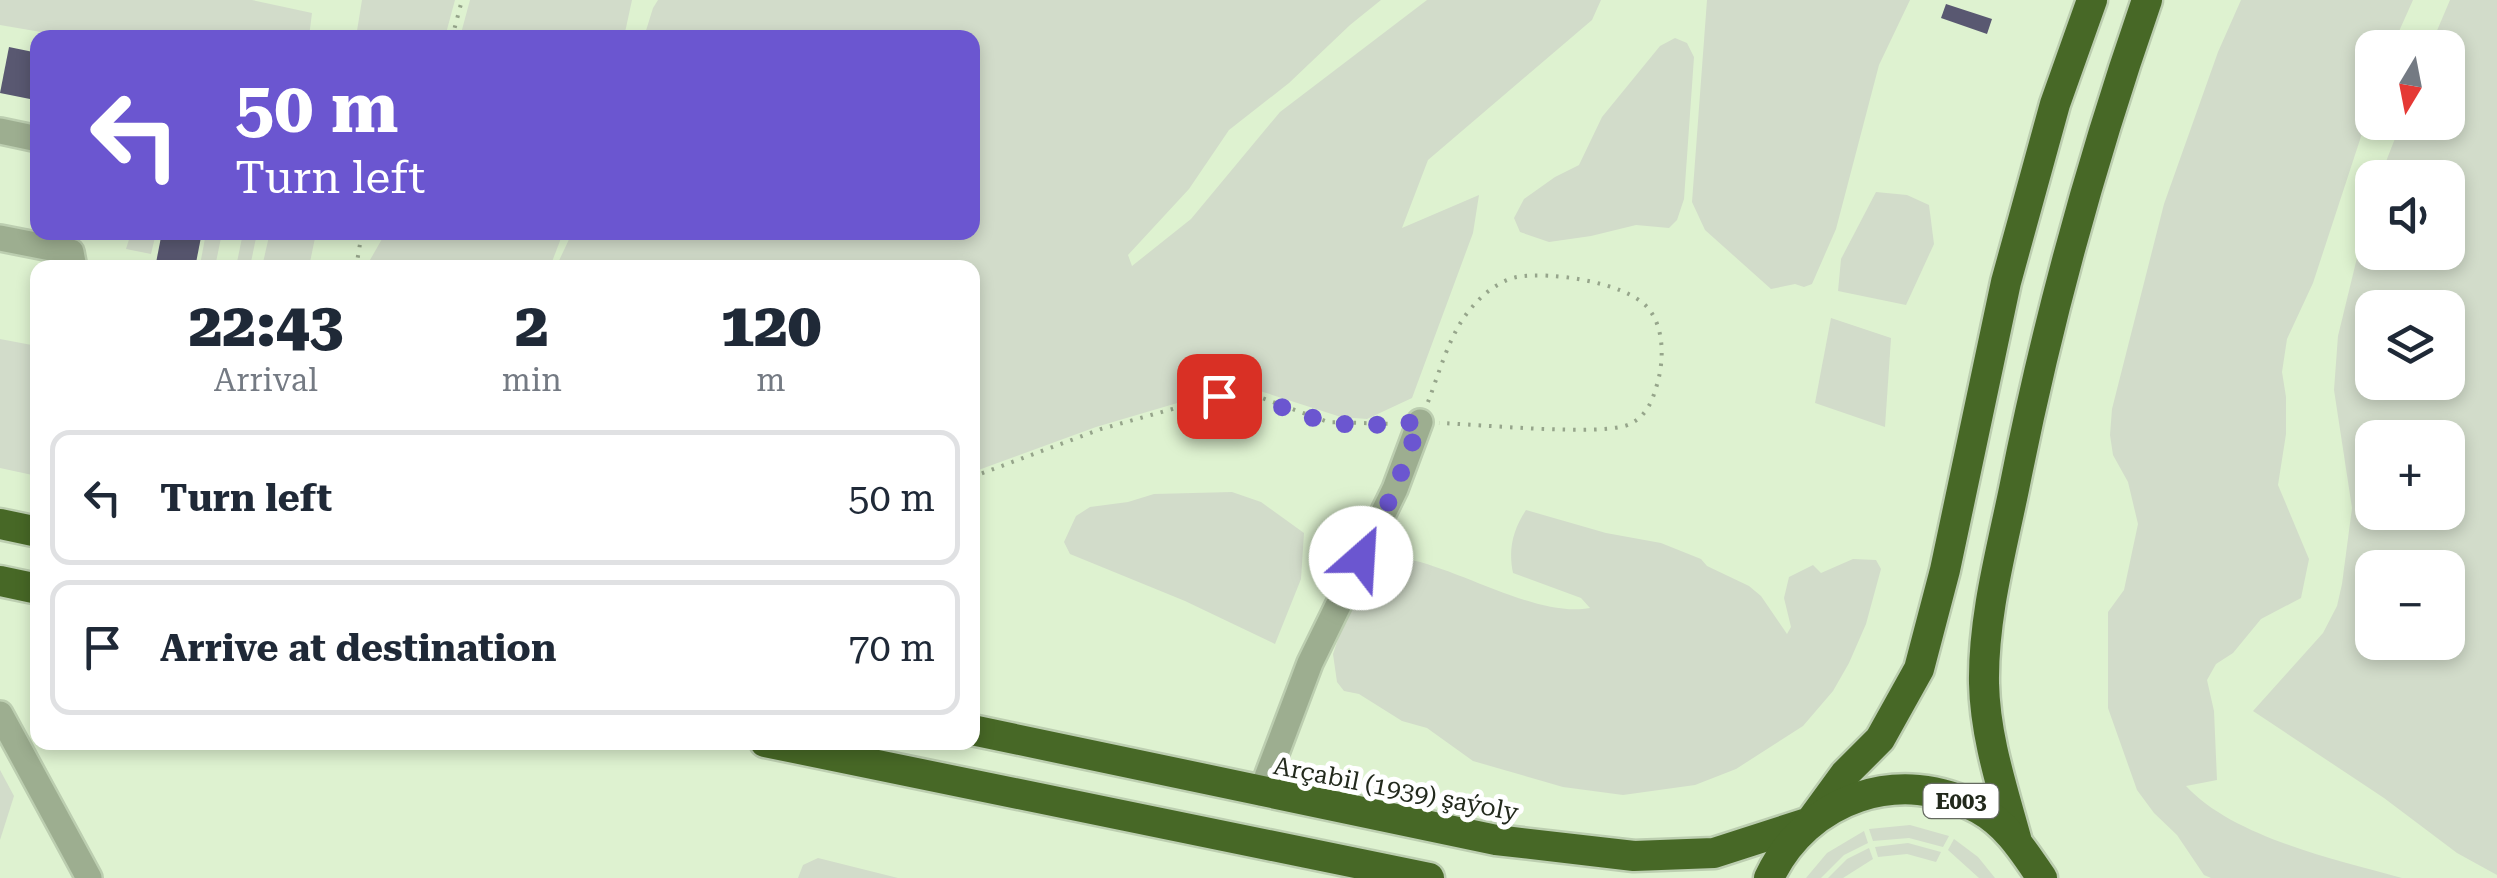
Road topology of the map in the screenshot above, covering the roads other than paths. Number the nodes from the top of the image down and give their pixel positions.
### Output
1 (2092, 0) edge
2 (2147, 0) edge
3 (0, 131) edge
4 (30, 137) edge
5 (0, 238) edge
6 (73, 251) edge
7 (1420, 422) road end
8 (0, 524) edge
9 (30, 530) edge
10 (0, 581) edge
11 (30, 587) edge
12 (0, 714) edge
13 (980, 732) edge
14 (804, 750) edge
15 (1261, 793) junction
16 (1810, 822) junction
17 (2016, 838) junction
18 (89, 878) edge
19 (1429, 878) edge
20 (1769, 878) edge
21 (2042, 878) edge

1 - 16 highway
2 - 17 highway, E003
3 - 4 lane
5 - 6 lane
7 - 15 lane
8 - 9 highway
10 - 11 highway
12 - 18 lane
13 - 15 highway, Arçabil (1939) şaýoly
14 - 19 highway
15 - 16 highway, Arçabil (1939) şaýoly
16 - 17 highway, E003
16 - 20 highway, E003
17 - 21 highway, E003

